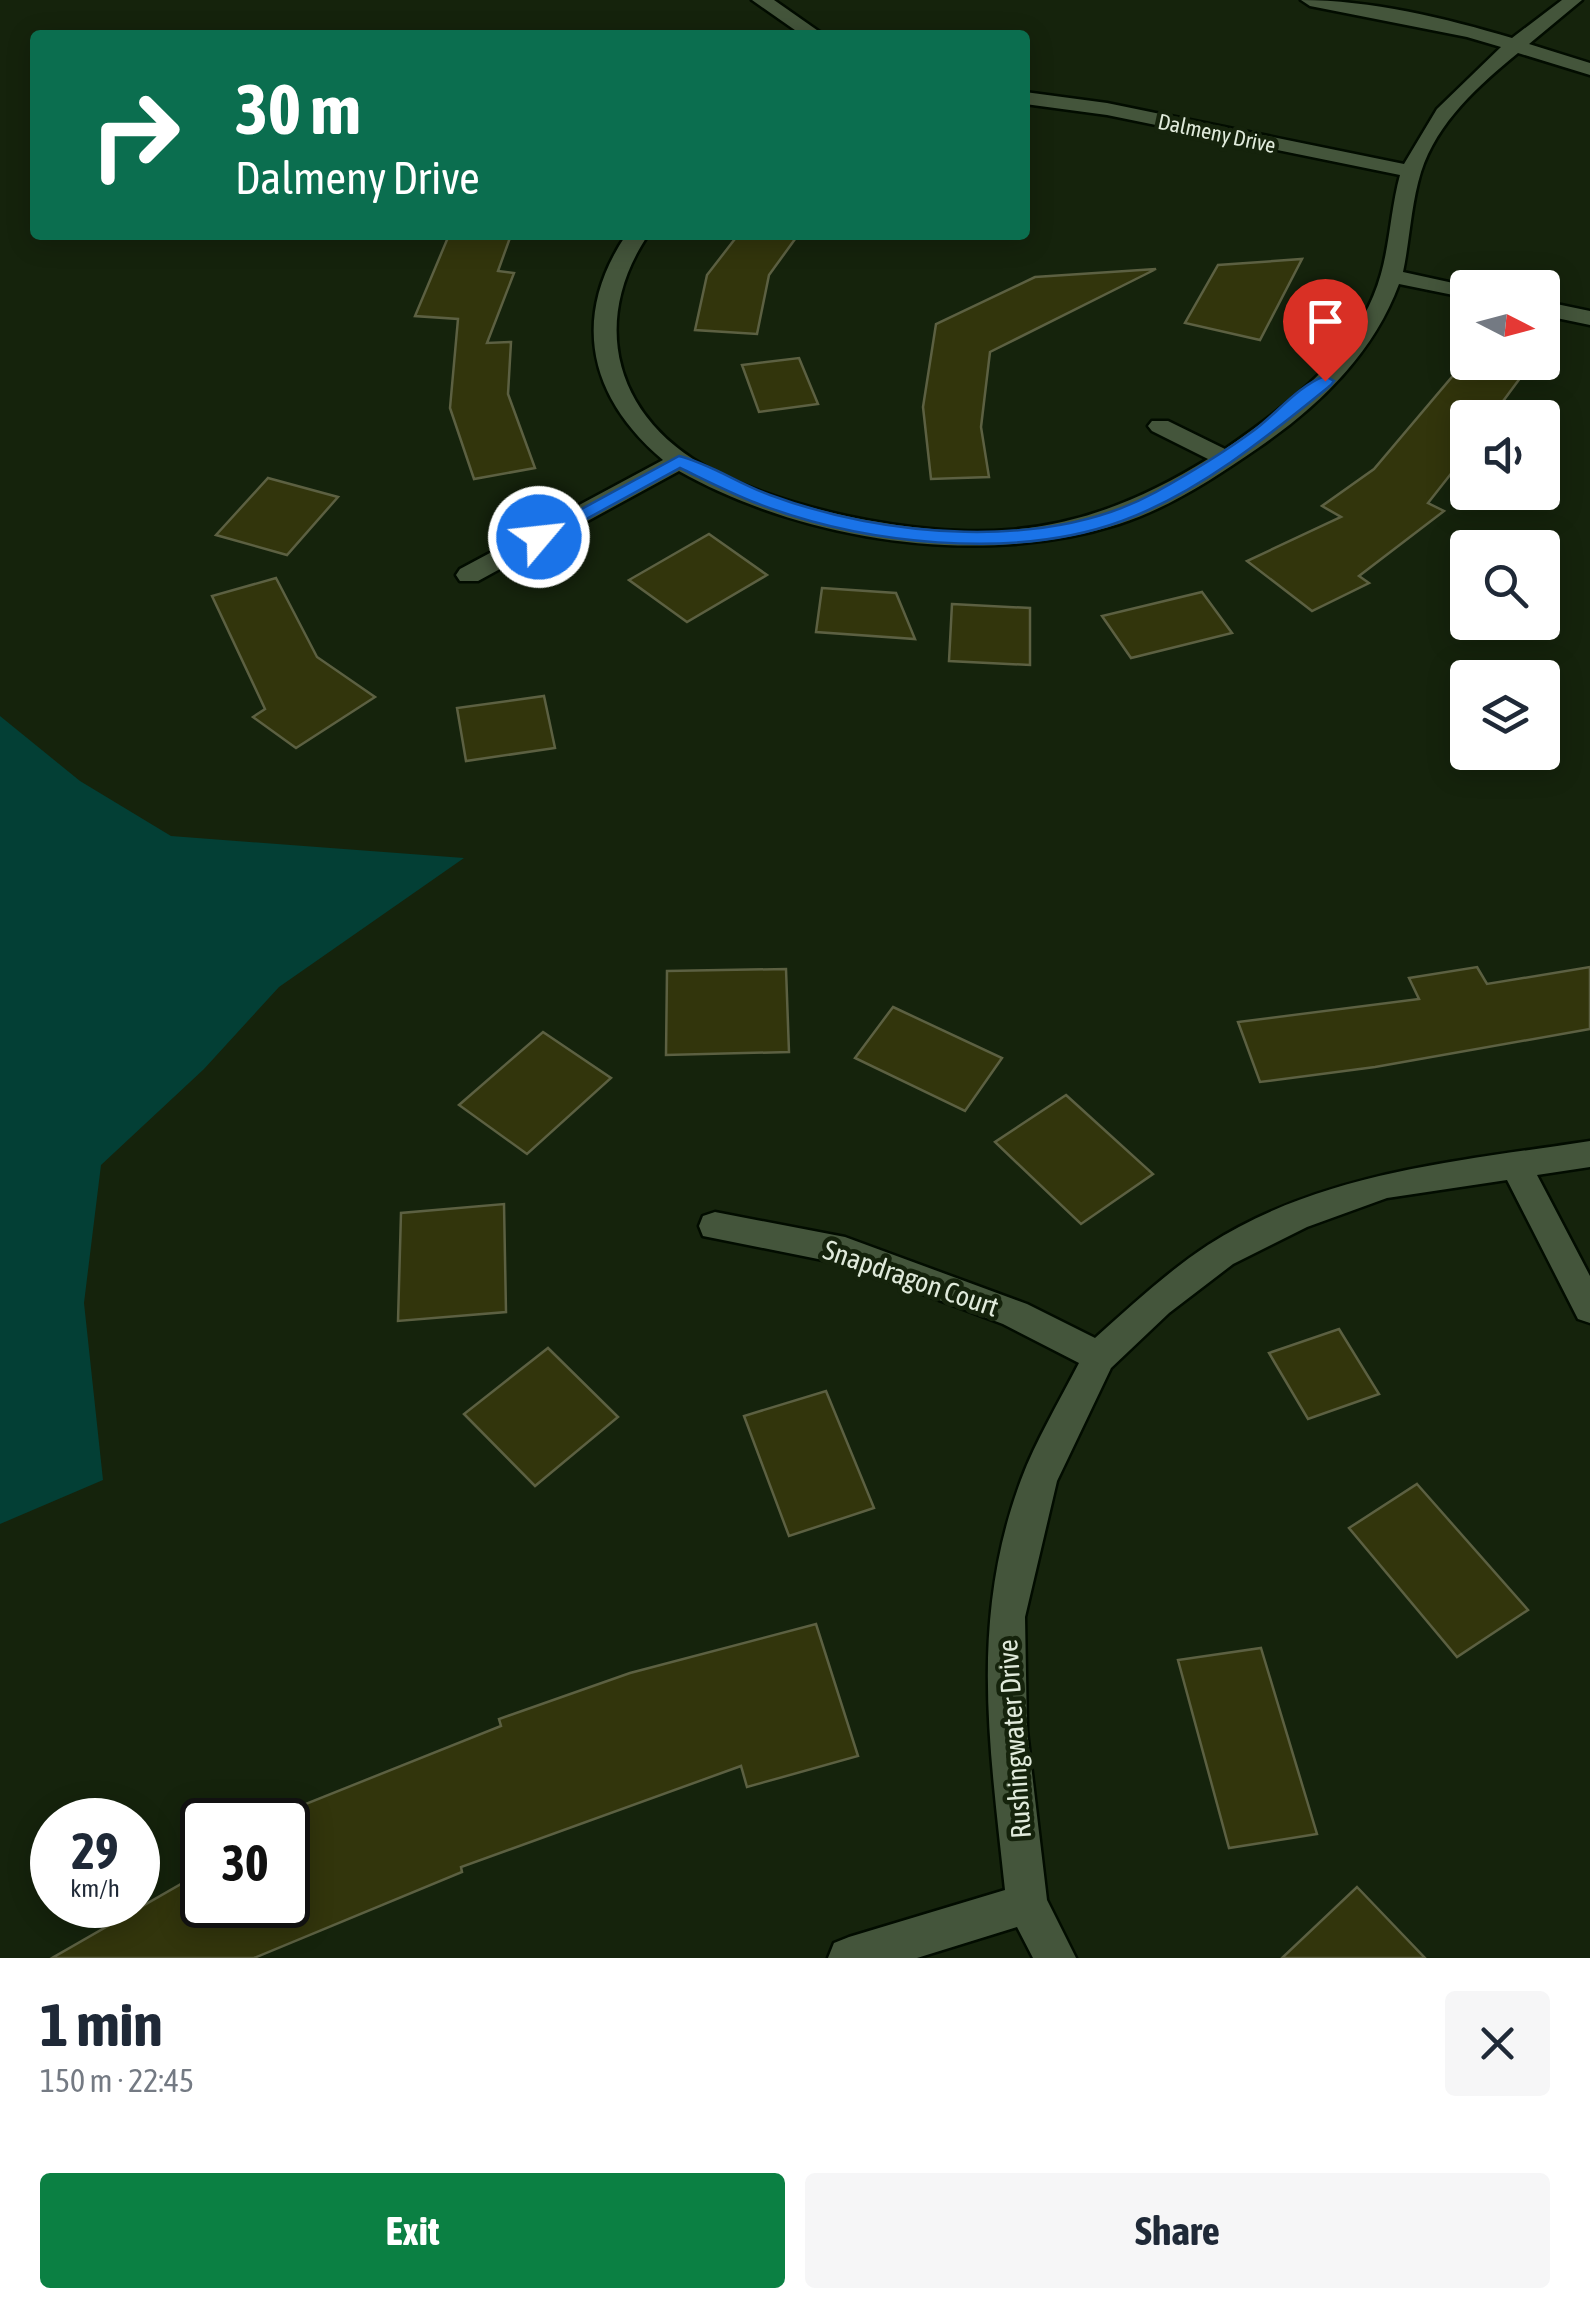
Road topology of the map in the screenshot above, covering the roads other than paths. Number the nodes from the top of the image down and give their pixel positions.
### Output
1 (760, 0) edge
2 (1310, 0) edge
3 (1573, 0) edge
4 (807, 30) edge
5 (1516, 44) junction
6 (1590, 69) edge
7 (1030, 99) edge
8 (1409, 171) junction
9 (633, 240) edge
10 (1392, 276) junction
11 (1450, 288) edge
12 (1560, 312) edge
13 (1590, 318) edge
14 (1160, 426) dead end
15 (1224, 458) junction
16 (679, 461) junction
17 (469, 574) dead end
18 (1590, 1154) edge
19 (1516, 1165) junction
20 (715, 1226) dead end
21 (1590, 1309) edge
22 (1099, 1357) junction
23 (1027, 1904) junction
24 (849, 1958) edge
25 (1055, 1958) edge

1 - 4 street
2 - 5 street
3 - 5 street
5 - 6 street
5 - 8 street
7 - 8 street, Dalmeny Drive
8 - 10 street
9 - 16 street
10 - 11 street
10 - 15 street
12 - 13 street
14 - 15 street
15 - 16 street
16 - 17 street
18 - 19 street, Rushingwater Drive
19 - 21 street
19 - 22 street, Rushingwater Drive
20 - 22 street, Snapdragon Court
22 - 23 street, Rushingwater Drive
23 - 24 street
23 - 25 street, Rushingwater Drive

